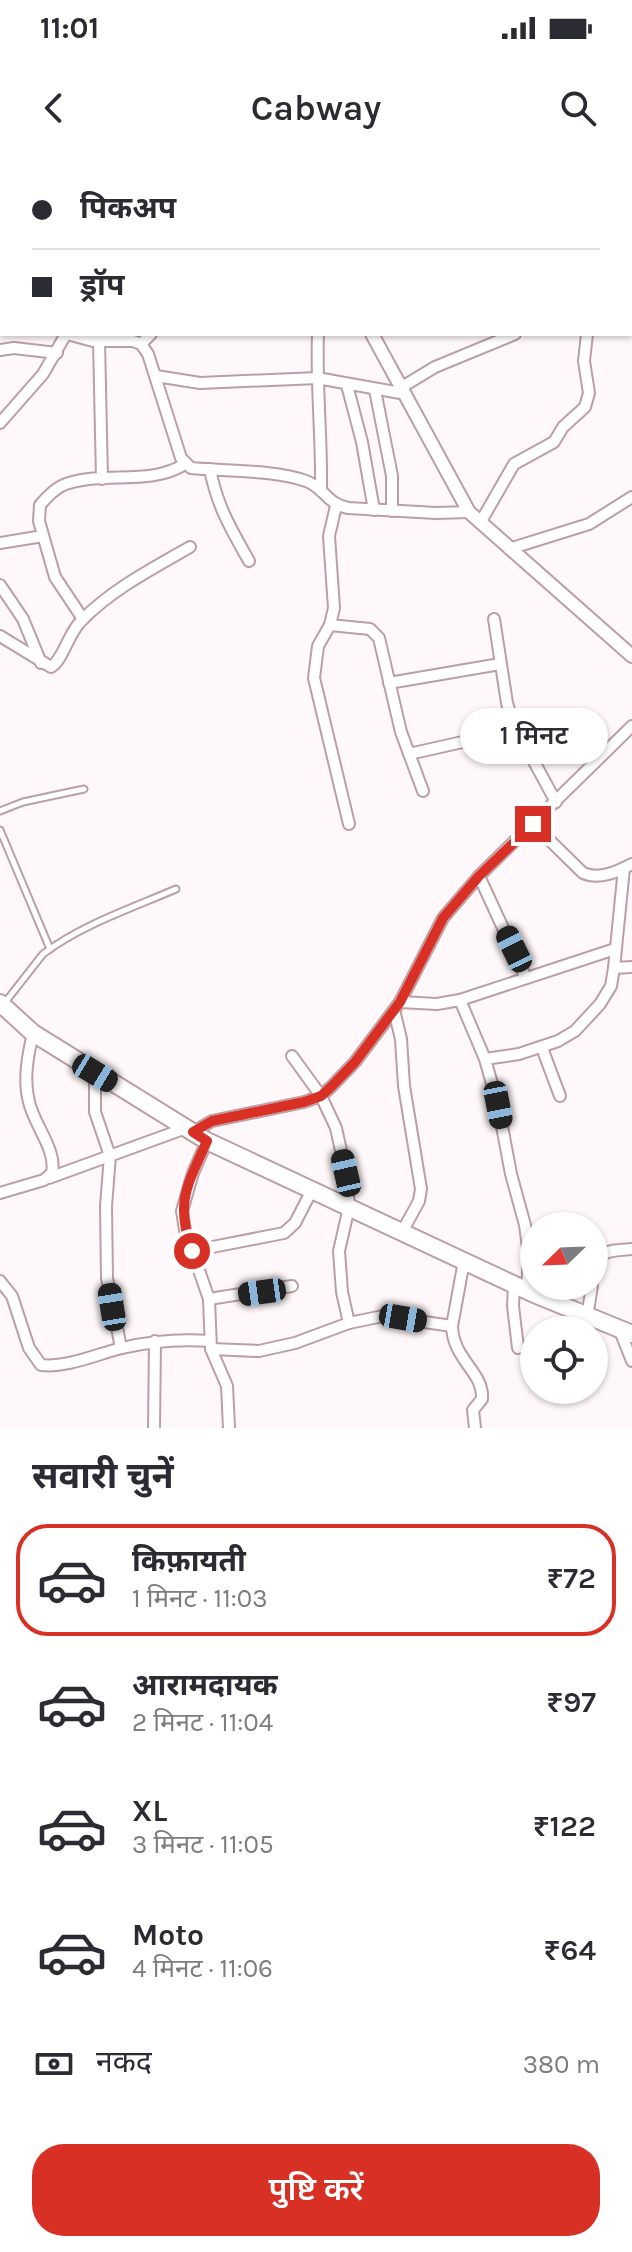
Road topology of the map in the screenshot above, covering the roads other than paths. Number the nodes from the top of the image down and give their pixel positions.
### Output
1 (66, 336) edge
2 (76, 336) edge
3 (149, 336) edge
4 (318, 336) edge
5 (373, 336) edge
6 (510, 336) edge
7 (587, 336) edge
8 (99, 341) junction
9 (141, 344) junction
10 (0, 350) edge
11 (57, 353) junction
12 (156, 376) junction
13 (317, 378) junction
14 (347, 385) junction
15 (375, 390) junction
16 (404, 390) junction
17 (0, 423) edge
18 (185, 464) junction
19 (210, 469) junction
20 (102, 479) junction
21 (321, 491) junction
22 (632, 497) edge
23 (336, 506) junction
24 (374, 510) junction
25 (392, 511) junction
26 (469, 512) junction
27 (480, 523) junction
28 (43, 536) junction
29 (0, 543) edge
30 (190, 547) dead end
31 (509, 549) junction
32 (249, 561) dead end
33 (0, 585) edge
34 (83, 619) junction
35 (494, 619) dead end
36 (330, 625) junction
37 (0, 636) edge
38 (632, 656) edge
39 (41, 663) junction
40 (500, 664) junction
41 (389, 683) junction
42 (632, 726) edge
43 (467, 741) dead end
44 (409, 754) junction
45 (84, 789) dead end
46 (423, 791) dead end
47 (556, 802) junction
48 (0, 811) edge
49 (349, 824) dead end
50 (533, 824) junction
51 (0, 830) edge
52 (628, 866) edge
53 (479, 876) junction
54 (176, 889) dead end
55 (50, 949) junction
56 (615, 949) junction
57 (632, 967) edge
58 (614, 968) junction
59 (526, 978) junction
60 (460, 1000) junction
61 (1, 1004) edge
62 (397, 1006) junction
63 (33, 1033) junction
64 (542, 1048) junction
65 (292, 1056) dead end
66 (485, 1059) junction
67 (95, 1073) junction
68 (321, 1096) junction
69 (560, 1096) dead end
70 (189, 1130) junction
71 (207, 1141) junction
72 (110, 1156) junction
73 (49, 1178) junction
74 (312, 1190) junction
75 (0, 1193) edge
76 (349, 1207) junction
77 (521, 1212) edge
78 (402, 1232) junction
79 (632, 1249) edge
80 (192, 1251) junction
81 (608, 1252) edge
82 (464, 1261) junction
83 (0, 1281) edge
84 (292, 1286) dead end
85 (520, 1288) joint
86 (209, 1299) junction
87 (548, 1300) edge
88 (585, 1316) edge
89 (349, 1323) junction
90 (452, 1326) junction
91 (626, 1333) edge
92 (155, 1341) junction
93 (211, 1345) junction
94 (121, 1348) junction
95 (518, 1348) dead end
96 (632, 1361) edge
97 (154, 1428) edge
98 (229, 1428) edge
99 (475, 1428) edge

1 - 11 street
2 - 8 street
3 - 9 street
4 - 13 street
5 - 16 street
6 - 16 street
7 - 27 street
8 - 9 street
8 - 20 street
9 - 12 street
10 - 11 street
11 - 17 street
12 - 13 street
12 - 18 street
13 - 14 street
13 - 21 street
14 - 15 street
14 - 24 street
15 - 16 street
15 - 25 street
16 - 26 street
18 - 19 street
18 - 20 street
19 - 21 street
19 - 32 street
20 - 28 street
21 - 23 street
22 - 31 street
23 - 24 street
23 - 36 street
24 - 25 street
25 - 26 street
26 - 27 street
27 - 31 street
28 - 29 street
28 - 34 street
30 - 34 street
31 - 38 street
33 - 39 street
34 - 39 street
35 - 40 street
36 - 41 street
36 - 49 street
37 - 39 street
40 - 41 street
40 - 47 street
41 - 44 street
42 - 47 street
43 - 44 street
44 - 46 street
45 - 48 lane
47 - 50 street
50 - 52 street
50 - 53 street
51 - 55 lane
52 - 56 street
53 - 59 street
53 - 62 street
54 - 55 lane
55 - 61 lane
56 - 58 street
56 - 59 street
57 - 58 street
58 - 64 street
59 - 60 street
60 - 62 street
60 - 66 street
61 - 63 main road
62 - 68 street
62 - 78 street
63 - 67 main road
63 - 73 street
64 - 66 street
64 - 69 street
65 - 68 street
66 - 77 street
67 - 70 main road
67 - 72 street
68 - 70 street
68 - 76 street
70 - 71 main road
70 - 72 street
71 - 74 main road
71 - 80 street
72 - 73 street
72 - 94 street
73 - 75 street
74 - 76 main road
74 - 80 street
76 - 78 main road
76 - 89 street
78 - 82 main road
79 - 81 street
80 - 86 street
82 - 85 main road
82 - 90 street
83 - 94 street
84 - 86 street
85 - 95 street
86 - 93 street
87 - 88 main road
89 - 90 street
89 - 93 street
90 - 99 street
91 - 96 street
92 - 93 street
92 - 94 street
92 - 97 street
93 - 98 street

